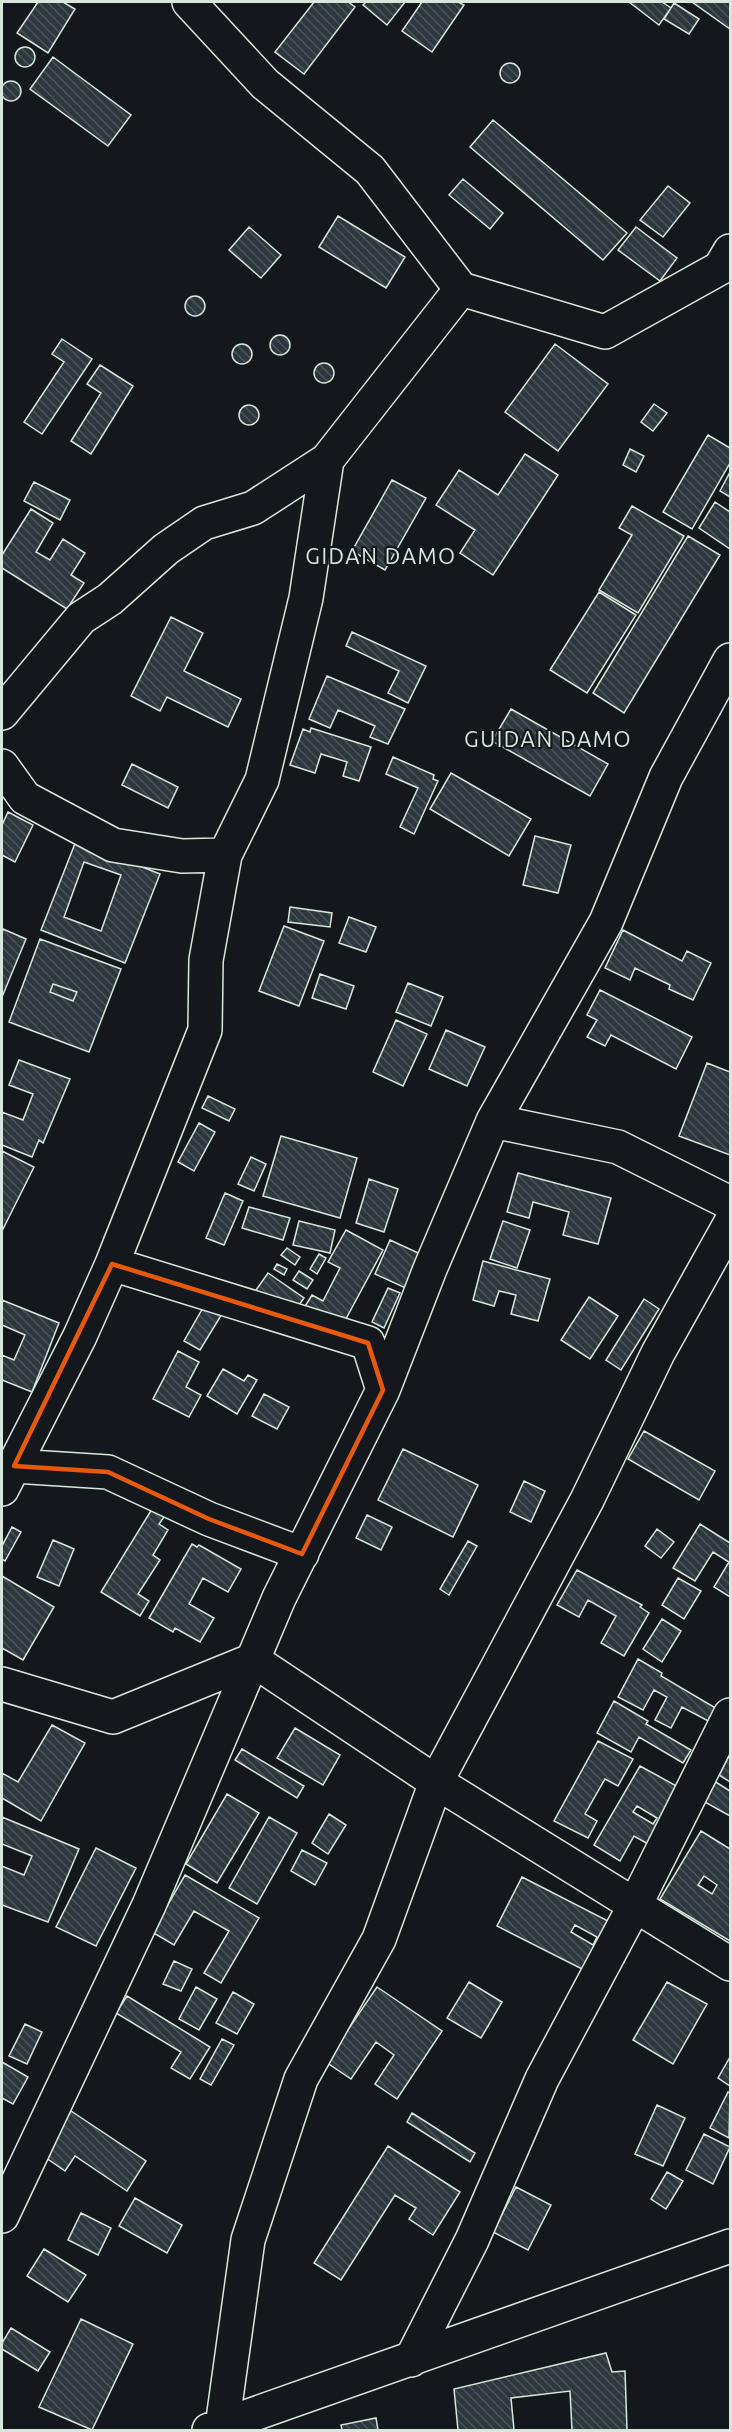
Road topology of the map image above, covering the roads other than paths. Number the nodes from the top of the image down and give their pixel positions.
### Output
1 (189, 2) edge
2 (730, 251) edge
3 (461, 289) junction
4 (327, 460) junction
5 (730, 660) edge
6 (2, 713) edge
7 (2, 766) edge
8 (225, 855) junction
9 (493, 1121) junction
10 (730, 1203) edge
11 (730, 1224) edge
12 (112, 1264) junction
13 (383, 1390) junction
14 (8, 1477) edge
15 (302, 1554) junction
16 (253, 1660) junction
17 (2, 1684) edge
18 (730, 1715) edge
19 (436, 1782) junction
20 (635, 1905) junction
21 (730, 1964) edge
22 (2, 2216) edge
23 (730, 2246) edge
24 (411, 2360) junction
25 (215, 2429) edge

1 - 3 street
2 - 3 street
3 - 4 street
4 - 6 street
4 - 8 street
5 - 9 street
7 - 8 street
8 - 12 street
9 - 10 street
9 - 13 street
11 - 19 street
12 - 13 street
12 - 14 street
13 - 15 street
14 - 15 street
15 - 16 street
16 - 17 street
16 - 19 street
16 - 22 street
18 - 20 street
19 - 20 street
19 - 25 street
20 - 21 street
20 - 24 street
23 - 24 street
24 - 25 street

